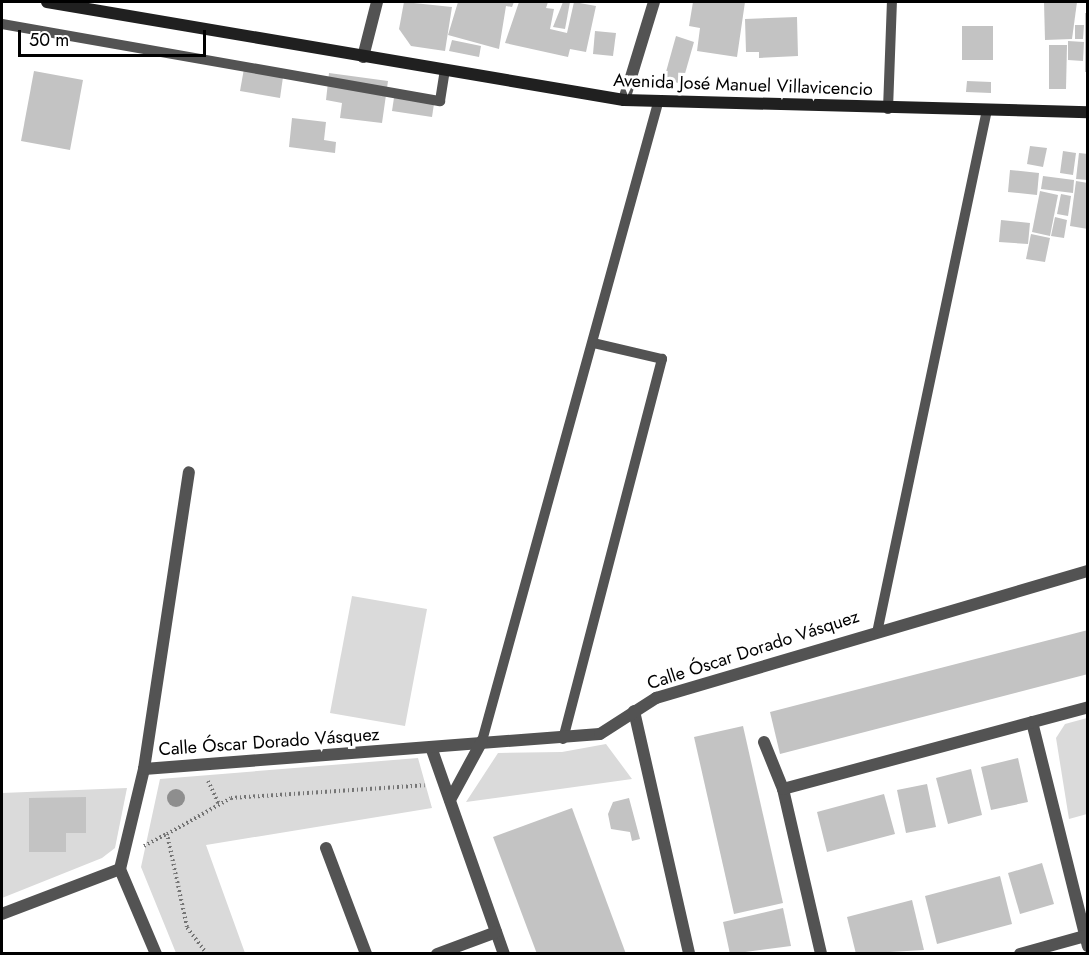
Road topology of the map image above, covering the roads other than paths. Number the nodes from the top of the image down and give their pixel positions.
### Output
1 (47, 2) edge
2 (377, 2) edge
3 (654, 2) edge
4 (892, 2) edge
5 (2, 24) edge
6 (363, 57) junction
7 (445, 70) junction
8 (624, 100) junction
9 (658, 103) junction
10 (888, 109) junction
11 (987, 110) junction
12 (1088, 112) edge
13 (593, 343) junction
14 (189, 472) dead end
15 (1088, 571) edge
16 (878, 628) junction
17 (1088, 707) edge
18 (634, 711) junction
19 (1032, 722) junction
20 (563, 739) junction
21 (482, 741) junction
22 (764, 742) dead end
23 (431, 747) junction
24 (144, 770) junction
25 (783, 789) junction
26 (450, 800) junction
27 (326, 848) dead end
28 (120, 868) junction
29 (2, 914) edge
30 (496, 932) junction
31 (1086, 941) edge
32 (156, 954) edge
33 (366, 954) edge
34 (437, 954) edge
35 (504, 954) edge
36 (690, 954) edge
37 (821, 954) edge
38 (1020, 954) edge

1 - 6 main road, Avenida José Manuel Villavicencio
2 - 6 street
3 - 8 street
4 - 10 lane
5 - 7 lane
6 - 7 main road, Avenida José Manuel Villavicencio
7 - 8 main road, Avenida José Manuel Villavicencio
8 - 9 main road, Avenida José Manuel Villavicencio
9 - 10 main road, Avenida José Manuel Villavicencio
9 - 13 lane
10 - 11 main road, Avenida José Manuel Villavicencio
11 - 12 main road, Avenida José Manuel Villavicencio
11 - 16 lane
13 - 20 lane
13 - 21 lane
14 - 24 street
15 - 16 street, Calle Óscar Dorado Vásquez
16 - 18 street, Calle Óscar Dorado Vásquez
17 - 19 street
18 - 20 street, Calle Óscar Dorado Vásquez
18 - 36 street
19 - 25 street
19 - 31 street
20 - 21 street, Calle Óscar Dorado Vásquez
21 - 23 street, Calle Óscar Dorado Vásquez
21 - 26 street
22 - 25 street
23 - 24 street, Calle Óscar Dorado Vásquez
23 - 26 street
24 - 28 street
25 - 37 street
26 - 30 street
27 - 33 street
28 - 29 street
28 - 32 street
30 - 34 street
30 - 35 street
31 - 38 street

